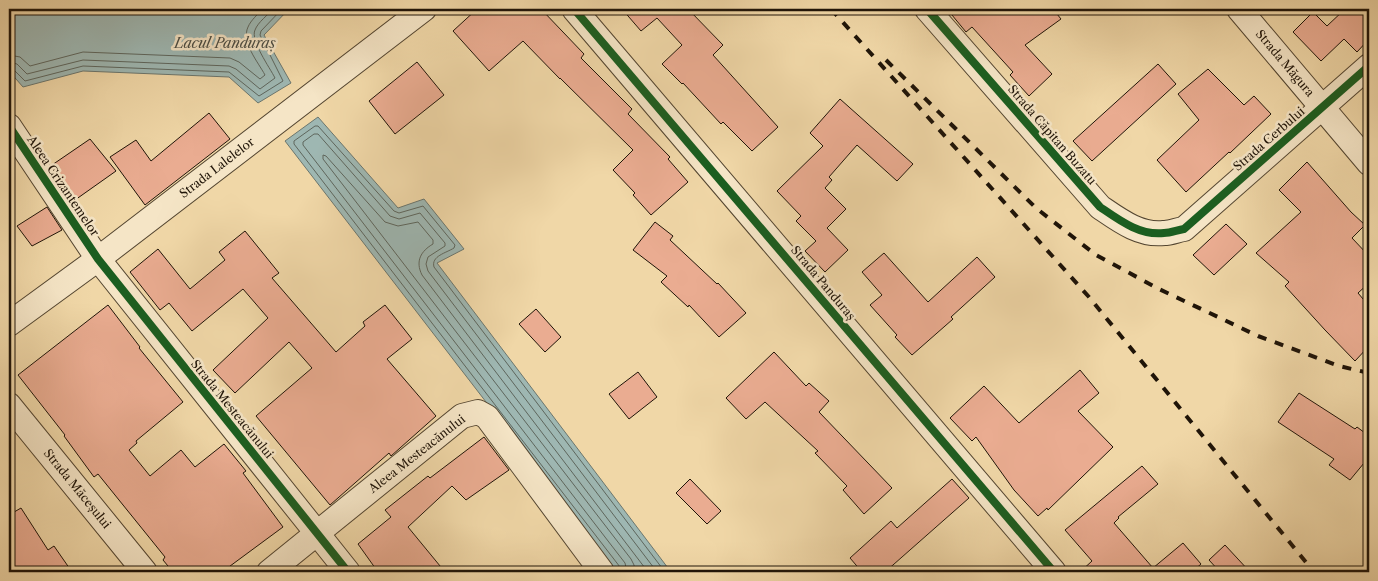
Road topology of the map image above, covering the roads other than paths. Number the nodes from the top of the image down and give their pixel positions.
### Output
1 (424, 9) edge
2 (574, 9) edge
3 (927, 9) edge
4 (1239, 9) edge
5 (1369, 66) edge
6 (1323, 106) junction
7 (9, 126) edge
8 (1369, 163) edge
9 (1184, 229) joint
10 (98, 259) junction
11 (9, 324) edge
12 (9, 404) edge
13 (318, 533) junction
14 (145, 572) edge
15 (269, 572) edge
16 (348, 572) edge
17 (602, 572) edge
18 (1054, 572) edge

1 - 10 street, Strada Lalelelor
2 - 18 street, Strada Panduraș
3 - 9 street, Strada Căpitan Buzatu
4 - 6 street, Strada Măgura
5 - 6 street, Strada Cerbului
6 - 8 street, Strada Măgura
6 - 9 street, Strada Cerbului
7 - 10 street, Aleea Crizantemelor
10 - 11 street, Strada Lalelelor
10 - 13 street, Strada Mesteacănului
12 - 14 street, Strada Măceșului
13 - 15 street, Aleea Mesteacănului
13 - 16 street, Strada Mesteacănului
13 - 17 street, Aleea Mesteacănului

